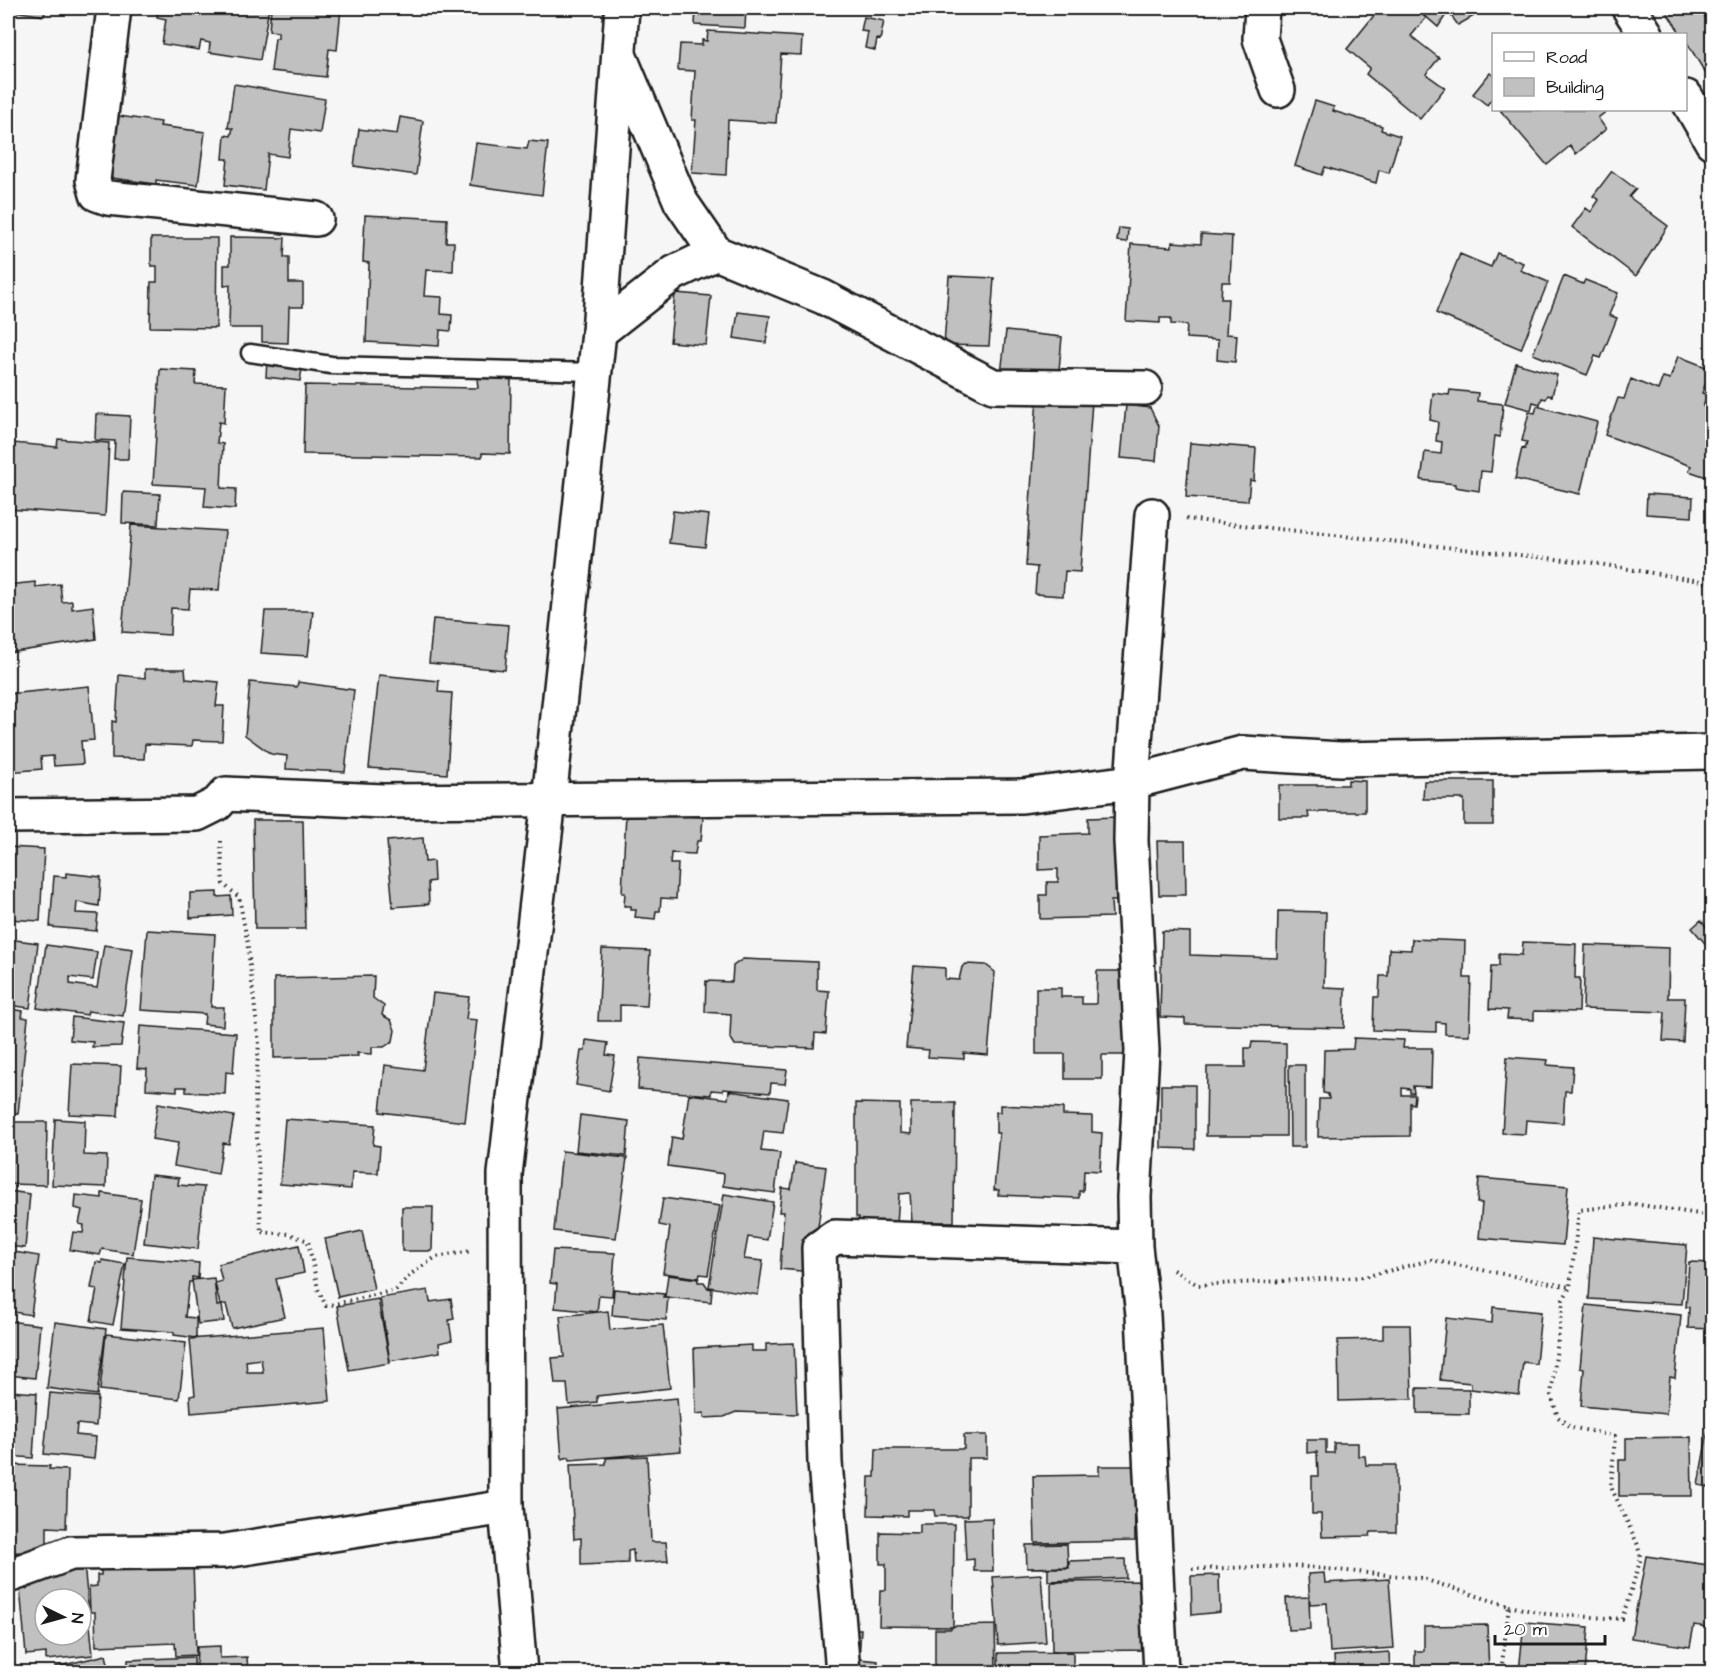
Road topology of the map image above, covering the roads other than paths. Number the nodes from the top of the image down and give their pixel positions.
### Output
1 (114, 8) edge
2 (622, 8) edge
3 (1262, 8) edge
4 (1629, 8) edge
5 (1645, 33) edge
6 (619, 55) junction
7 (1278, 90) dead end
8 (1687, 99) edge
9 (1713, 142) edge
10 (316, 219) dead end
11 (716, 253) junction
12 (599, 332) junction
13 (250, 353) dead end
14 (593, 372) junction
15 (1145, 388) dead end
16 (1152, 515) road end
17 (1713, 752) edge
18 (1132, 782) junction
19 (549, 800) junction
20 (8, 816) edge
21 (1135, 1247) junction
22 (506, 1507) junction
23 (8, 1576) edge
24 (520, 1672) edge
25 (843, 1672) edge
26 (1161, 1672) edge

1 - 10 street
2 - 6 street
3 - 7 street
4 - 5 street
6 - 11 street
6 - 12 street
8 - 9 street
11 - 12 street
11 - 15 street
12 - 14 street
13 - 14 lane
14 - 19 street
16 - 18 street
17 - 18 street
18 - 19 street
18 - 21 street
19 - 20 street
19 - 22 street
21 - 25 street
21 - 26 street
22 - 23 street
22 - 24 street

